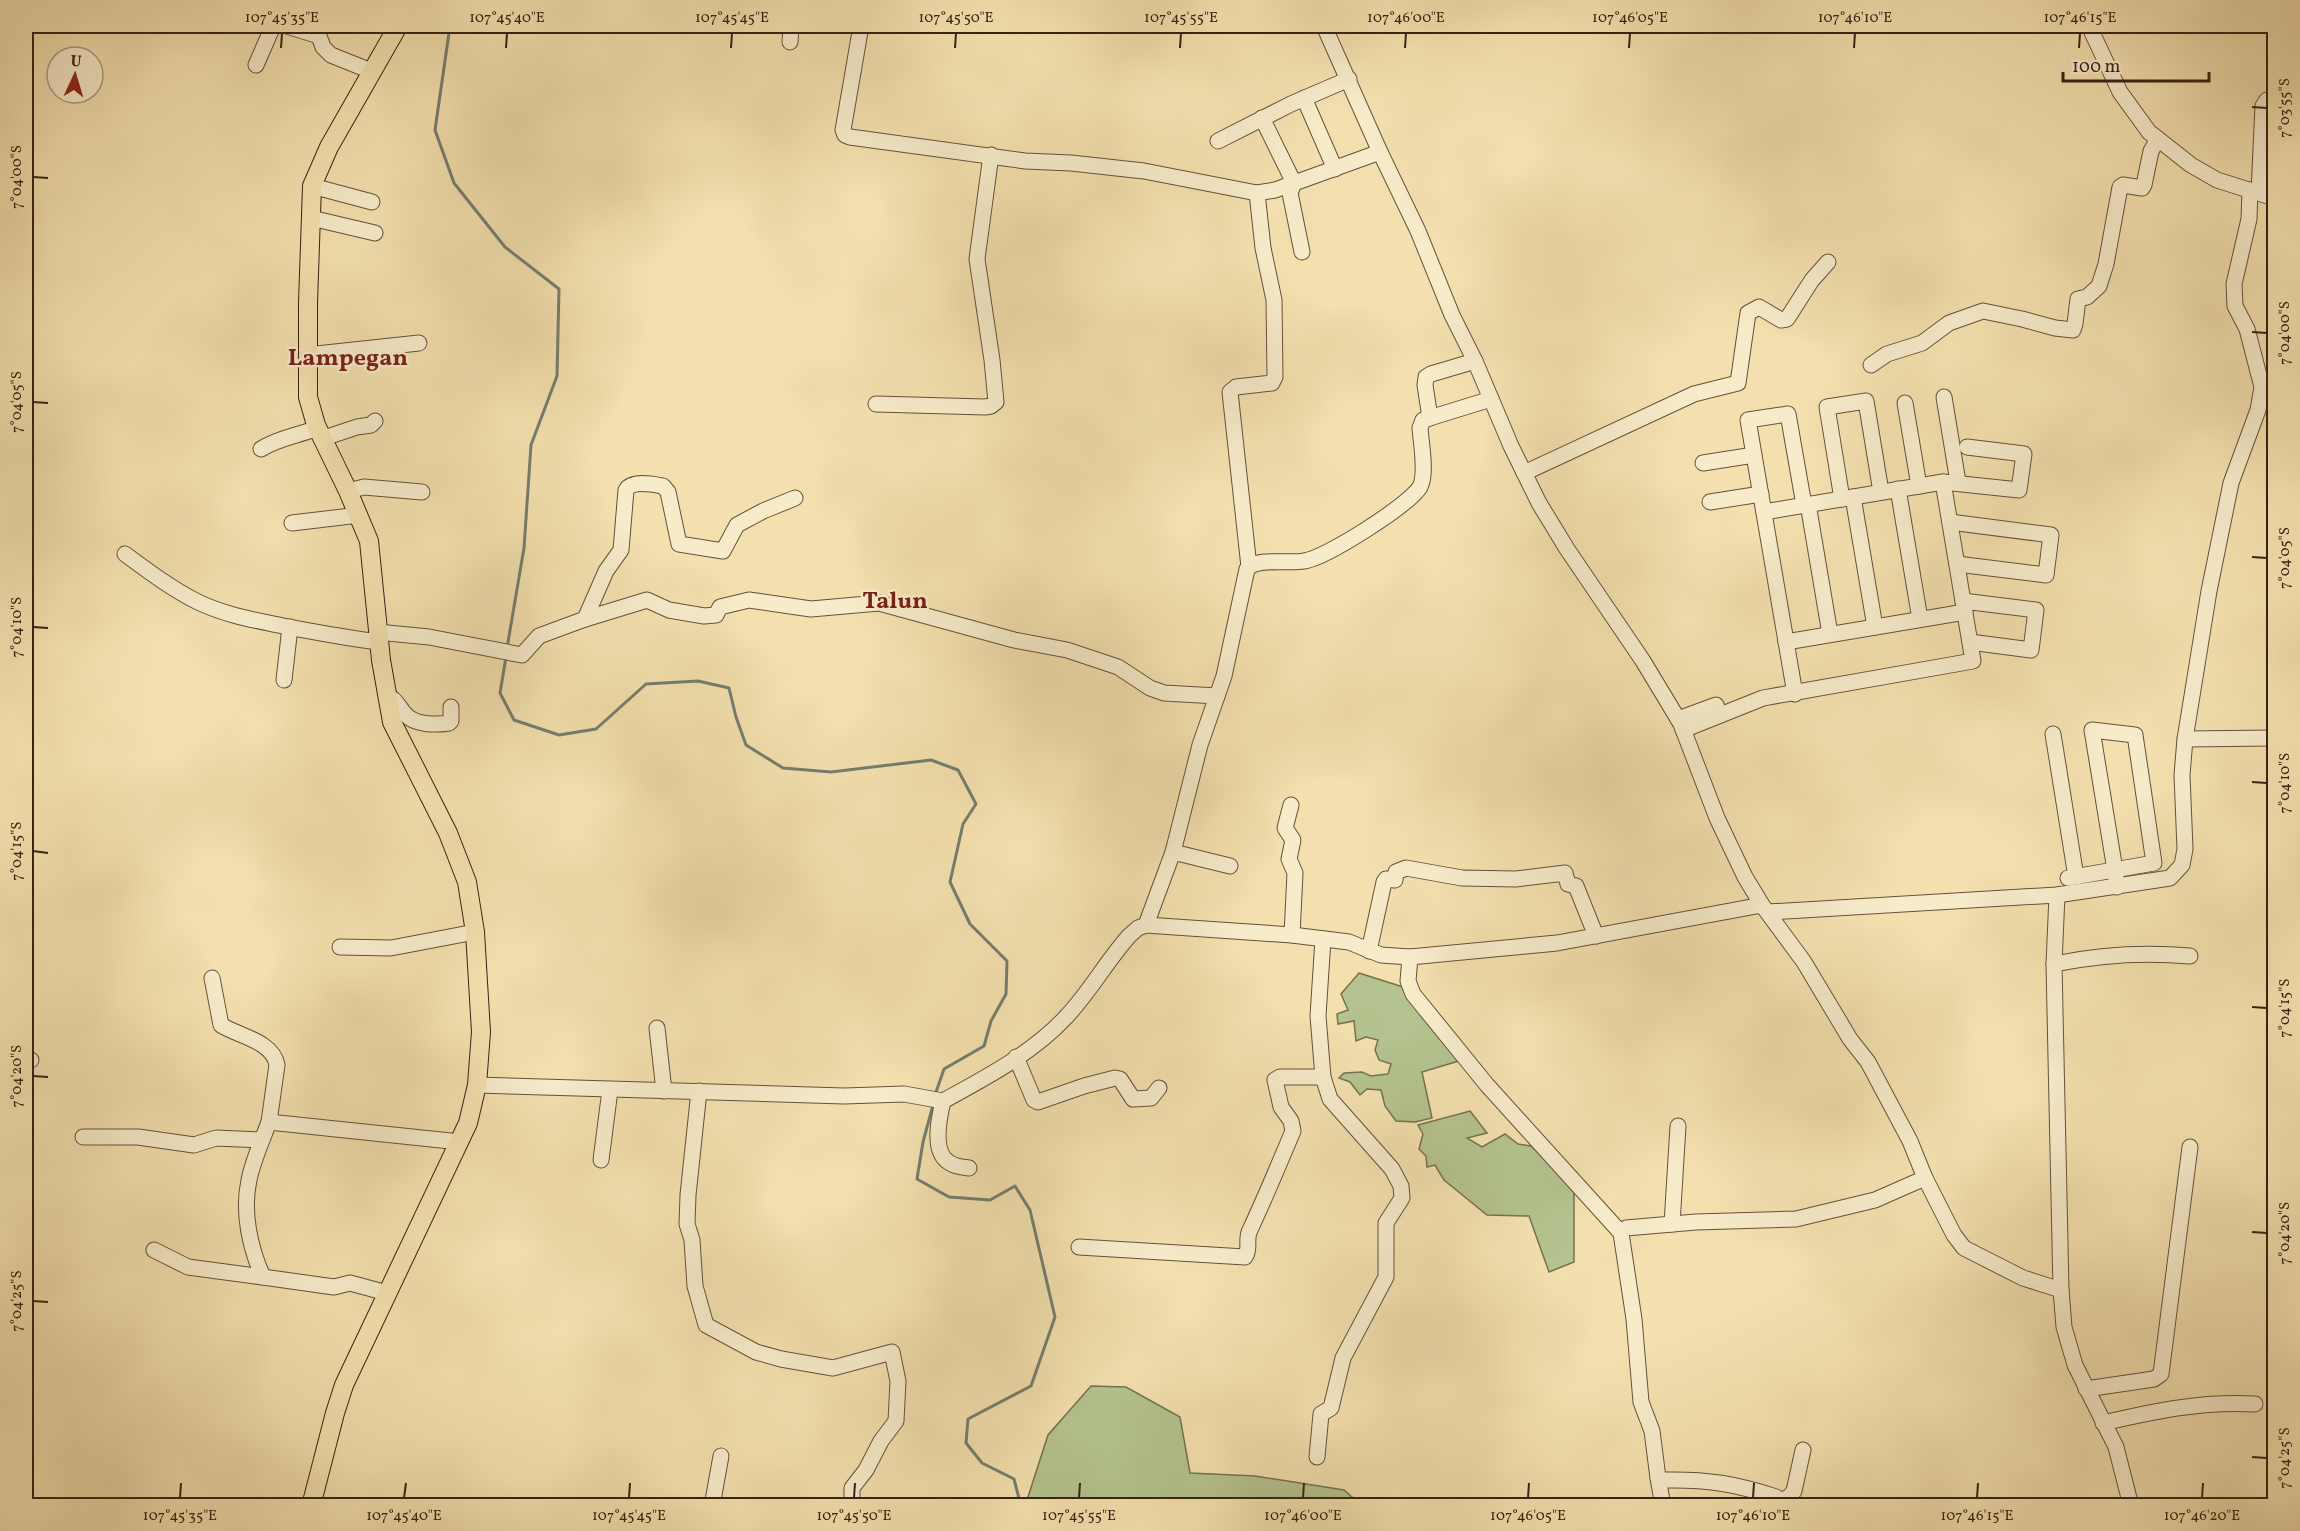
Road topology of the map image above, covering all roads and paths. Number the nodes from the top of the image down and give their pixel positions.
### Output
1 (273, 26) edge
2 (287, 26) edge
3 (398, 26) edge
4 (791, 26) edge
5 (861, 26) edge
6 (1324, 26) edge
7 (2089, 26) edge
8 (790, 42) dead end
9 (256, 64) dead end
10 (371, 71) junction
11 (1349, 79) junction
12 (1304, 98) junction
13 (2274, 99) edge
14 (1262, 118) junction
15 (2158, 139) junction
16 (1218, 141) dead end
17 (1380, 152) junction
18 (991, 155) junction
19 (1335, 169) junction
20 (1294, 183) junction
21 (312, 186) junction
22 (2255, 191) junction
23 (1257, 193) junction
24 (2274, 198) edge
25 (372, 202) dead end
26 (311, 218) junction
27 (375, 233) dead end
28 (1302, 252) dead end
29 (1828, 262) dead end
30 (419, 344) dead end
31 (307, 355) junction
32 (1475, 362) junction
33 (1871, 365) dead end
34 (1944, 397) dead end
35 (1491, 399) junction
36 (1905, 403) dead end
37 (876, 404) dead end
38 (1430, 418) junction
39 (375, 421) dead end
40 (319, 433) junction
41 (1967, 447) dead end
42 (261, 449) dead end
43 (1754, 455) junction
44 (1703, 463) dead end
45 (1524, 473) junction
46 (1950, 482) junction
47 (1919, 486) junction
48 (1898, 489) junction
49 (348, 491) junction
50 (422, 492) dead end
51 (1881, 492) junction
52 (1761, 494) junction
53 (795, 498) dead end
54 (1847, 498) junction
55 (1710, 502) dead end
56 (1806, 505) junction
57 (1764, 512) junction
58 (359, 515) junction
59 (1950, 522) junction
60 (292, 523) dead end
61 (125, 554) dead end
62 (1957, 564) junction
63 (1249, 567) junction
64 (1964, 607) junction
65 (585, 619) junction
66 (1920, 619) junction
67 (290, 627) junction
68 (1875, 627) junction
69 (1830, 634) junction
70 (378, 637) junction
71 (1786, 642) junction
72 (1970, 642) junction
73 (284, 680) dead end
74 (1795, 694) junction
75 (386, 695) junction
76 (1217, 696) junction
77 (451, 707) dead end
78 (1681, 725) junction
79 (2054, 734) dead end
80 (2274, 738) edge
81 (2185, 739) junction
82 (1291, 805) dead end
83 (1173, 852) junction
84 (1230, 866) dead end
85 (2115, 870) junction
86 (2117, 887) junction
87 (2057, 895) junction
88 (1765, 908) junction
89 (1146, 925) junction
90 (475, 932) junction
91 (1292, 935) junction
92 (1596, 936) junction
93 (1323, 939) junction
94 (340, 947) dead end
95 (1368, 951) junction
96 (2190, 956) dead end
97 (1410, 957) junction
98 (2054, 964) junction
99 (212, 978) dead end
100 (657, 1028) dead end
101 (1016, 1058) junction
102 (1323, 1077) junction
103 (477, 1085) junction
104 (1159, 1088) dead end
105 (610, 1090) junction
106 (664, 1090) junction
107 (699, 1091) junction
108 (940, 1101) junction
109 (269, 1122) junction
110 (1678, 1126) dead end
111 (83, 1137) dead end
112 (262, 1140) junction
113 (460, 1142) junction
114 (2190, 1147) dead end
115 (601, 1160) dead end
116 (969, 1168) dead end
117 (1925, 1178) junction
118 (1672, 1224) junction
119 (1621, 1233) junction
120 (1079, 1247) dead end
121 (154, 1250) dead end
122 (263, 1277) junction
123 (2061, 1290) junction
124 (387, 1293) junction
125 (2086, 1389) junction
126 (2255, 1404) dead end
127 (2103, 1423) junction
128 (1803, 1450) dead end
129 (721, 1456) dead end
130 (1317, 1457) dead end
131 (1658, 1478) junction
132 (1780, 1504) edge
133 (311, 1506) edge
134 (712, 1506) edge
135 (852, 1506) edge
136 (1663, 1506) edge
137 (2132, 1506) edge

1 - 9 street
2 - 10 street
3 - 10 main road
4 - 8 street
5 - 18 street
6 - 11 street
7 - 15 street
10 - 21 main road
11 - 12 street
11 - 17 street
12 - 14 street
12 - 19 street
13 - 22 street
14 - 16 street
14 - 20 street
15 - 22 street
15 - 33 street
17 - 19 street
17 - 32 street
18 - 23 street
18 - 37 street
19 - 20 street
20 - 23 street
20 - 28 street
21 - 25 street
21 - 26 main road
22 - 24 street
22 - 81 street
23 - 63 street
26 - 27 street
26 - 31 main road
29 - 45 street
30 - 31 street
31 - 40 main road
32 - 35 street
32 - 38 street
34 - 46 street
35 - 38 street
35 - 45 street
36 - 47 street
38 - 63 street
39 - 40 street
40 - 42 street
40 - 49 main road
41 - 46 street
43 - 44 street
43 - 52 street
43 - 56 street
45 - 78 street
46 - 47 street
46 - 59 street
47 - 48 street
48 - 51 street
48 - 66 street
49 - 50 street
49 - 58 main road
51 - 54 street
51 - 54 street
52 - 55 street
52 - 57 street
53 - 65 street
54 - 56 street
54 - 68 street
56 - 57 street
56 - 69 street
57 - 71 street
58 - 60 street
58 - 70 main road
59 - 62 street
59 - 62 street
61 - 67 street
62 - 64 street
63 - 76 street
64 - 66 street
64 - 72 street
64 - 72 street
65 - 70 street
65 - 76 street
66 - 68 street
67 - 70 street
67 - 73 street
68 - 69 street
69 - 71 street
70 - 75 main road
71 - 74 street
72 - 74 street
74 - 78 street
75 - 77 street
75 - 90 main road
76 - 83 street
78 - 88 street
79 - 85 street
80 - 81 street
81 - 86 street
82 - 91 street
83 - 84 street
83 - 89 street
85 - 85 street
85 - 86 street
86 - 87 street
87 - 88 street
87 - 98 street
88 - 92 street
88 - 117 street
89 - 91 street
89 - 101 street
90 - 94 street
90 - 103 main road
91 - 93 street
92 - 95 street
92 - 97 street
93 - 95 street
93 - 102 street
95 - 97 street
96 - 98 street
97 - 119 street
98 - 123 street
99 - 109 street
100 - 106 street
101 - 104 street
101 - 108 street
102 - 120 street
102 - 130 street
103 - 105 street
103 - 113 main road
105 - 106 street
105 - 115 street
106 - 107 street
107 - 108 street
107 - 135 street
108 - 116 street
109 - 112 street
109 - 113 street
110 - 118 street
111 - 112 street
112 - 122 street
113 - 124 main road
114 - 125 street
117 - 118 street
117 - 123 street
118 - 119 street
119 - 131 street
121 - 122 street
122 - 124 street
123 - 125 street
124 - 133 main road
125 - 127 street
126 - 127 street
127 - 137 street
128 - 132 street
129 - 134 street
131 - 132 street
131 - 136 street

